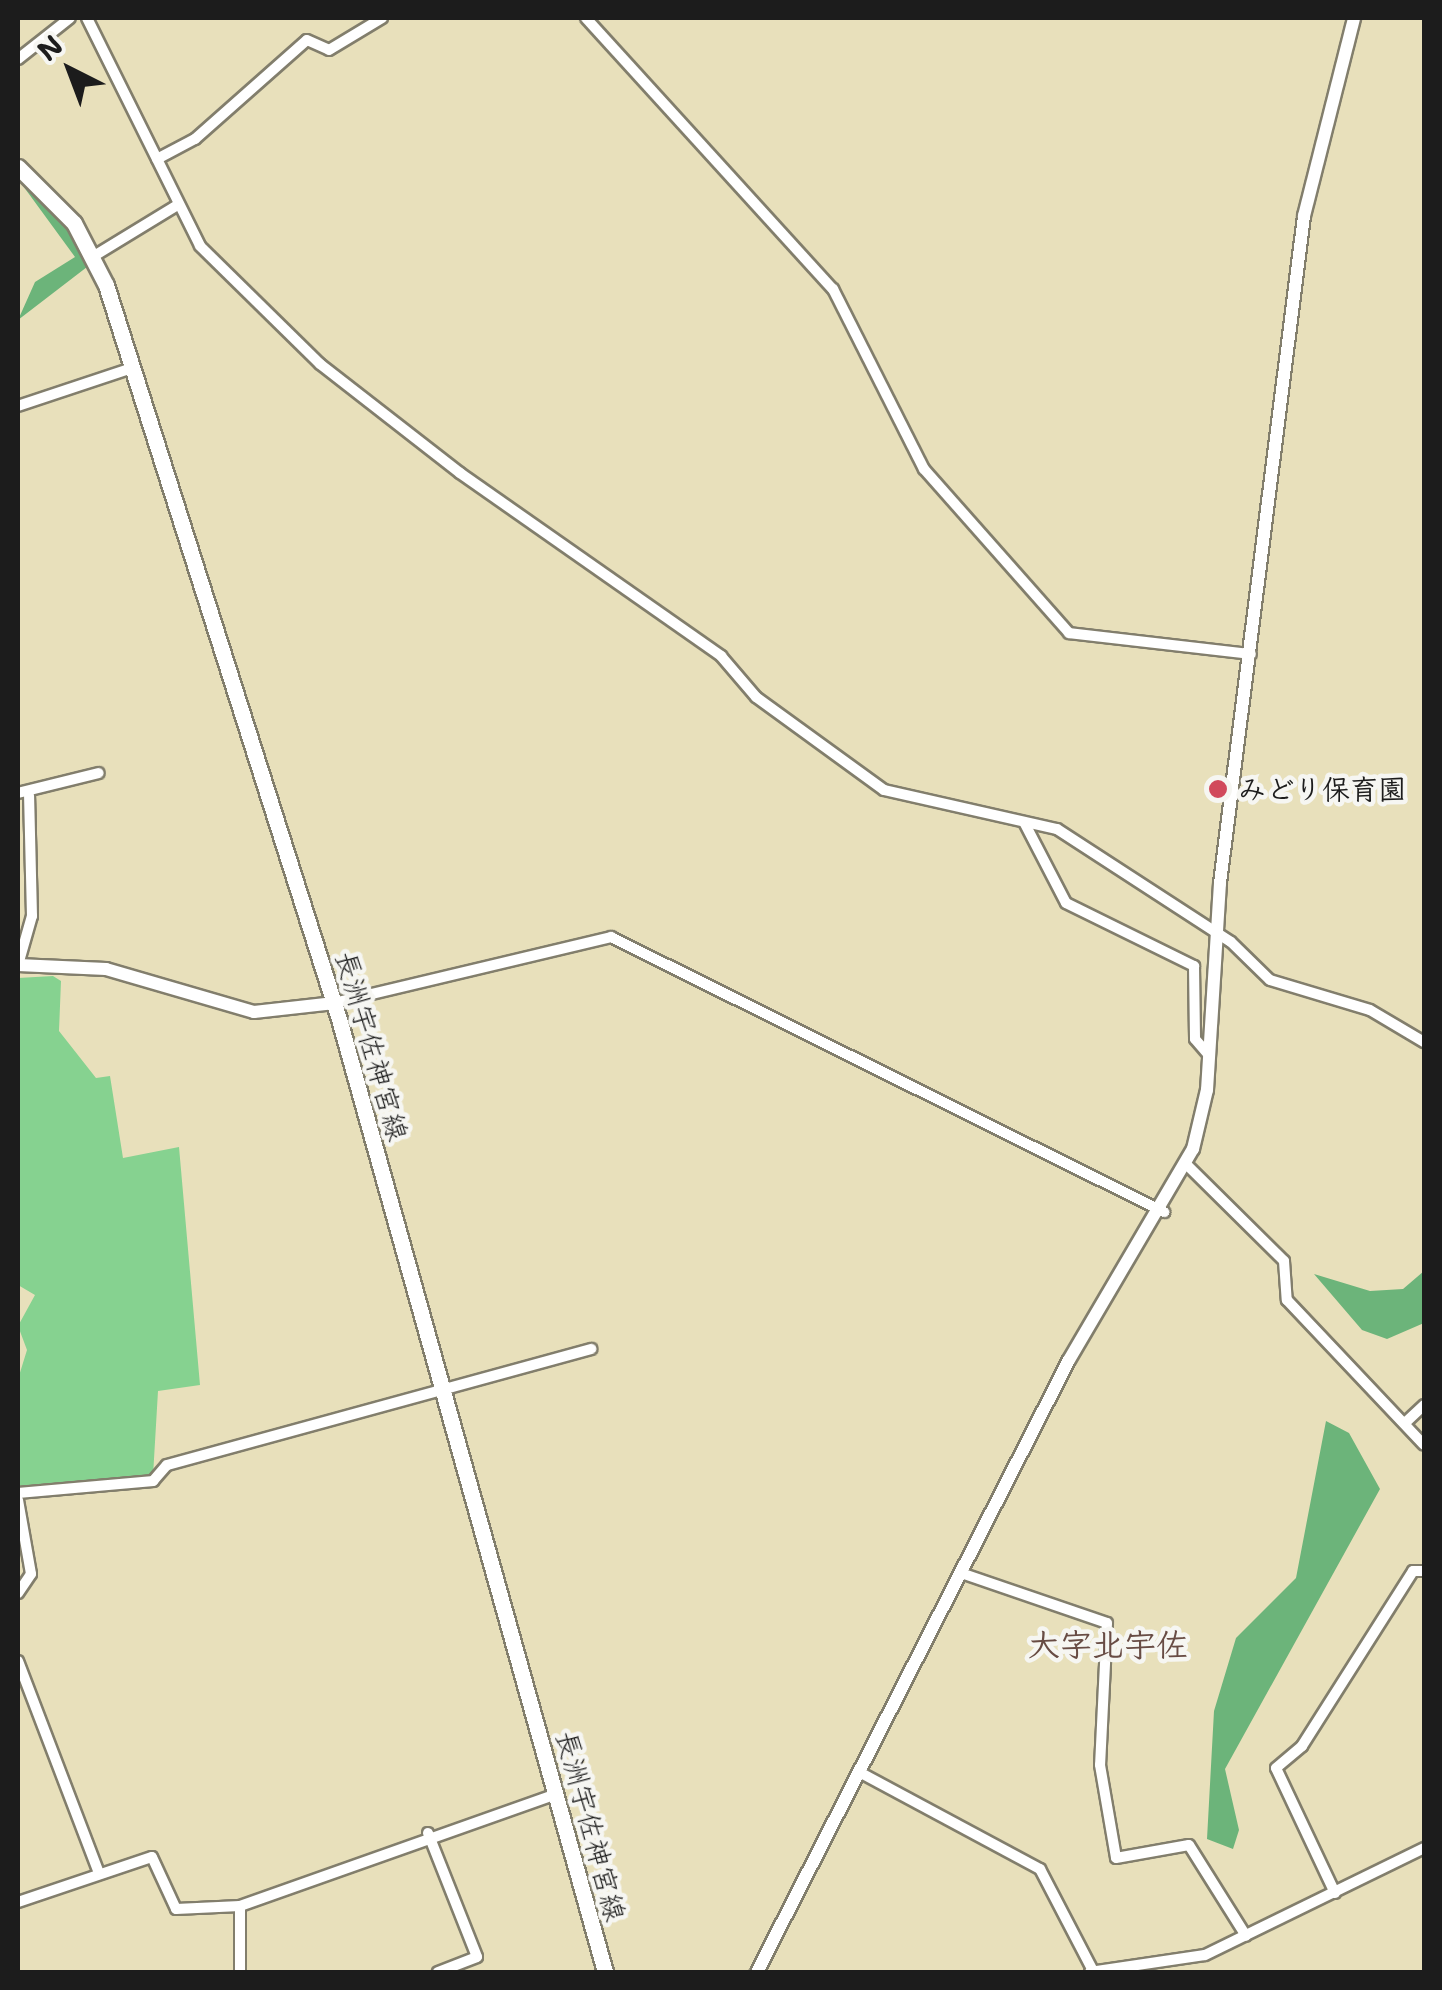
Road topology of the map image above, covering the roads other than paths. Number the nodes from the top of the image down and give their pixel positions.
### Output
1 (70, 18) edge
2 (87, 18) edge
3 (382, 18) edge
4 (586, 18) edge
5 (1354, 18) edge
6 (18, 58) edge
7 (157, 159) junction
8 (18, 167) edge
9 (176, 206) junction
10 (94, 256) junction
11 (132, 368) junction
12 (18, 406) edge
13 (1251, 654) junction
14 (100, 773) dead end
15 (23, 795) edge
16 (1024, 822) junction
17 (1216, 932) junction
18 (18, 965) edge
19 (334, 1003) junction
20 (1424, 1042) edge
21 (1210, 1055) junction
22 (1186, 1164) junction
23 (1164, 1212) junction
24 (591, 1350) dead end
25 (443, 1391) junction
26 (1424, 1405) edge
27 (1406, 1422) junction
28 (1424, 1445) edge
29 (18, 1496) edge
30 (1424, 1571) edge
31 (961, 1573) junction
32 (18, 1593) edge
33 (18, 1661) edge
34 (860, 1772) junction
35 (556, 1794) junction
36 (428, 1833) junction
37 (1424, 1848) edge
38 (98, 1870) junction
39 (1335, 1893) junction
40 (18, 1902) edge
41 (240, 1906) junction
42 (1246, 1936) junction
43 (240, 1972) edge
44 (438, 1972) edge
45 (605, 1972) edge
46 (757, 1972) edge
47 (1091, 1972) edge

1 - 6 street
2 - 7 street
3 - 7 street
4 - 13 street
5 - 13 street
7 - 9 street
8 - 10 main road, 長洲宇佐神宮線
9 - 10 street
9 - 16 street
10 - 11 main road, 長洲宇佐神宮線
11 - 12 street
11 - 19 main road, 長洲宇佐神宮線
13 - 17 street
14 - 15 street
15 - 18 street
16 - 17 street
16 - 21 street
17 - 20 street
17 - 21 street
18 - 19 street
19 - 23 street
19 - 25 main road, 長洲宇佐神宮線
21 - 22 street
22 - 23 street
22 - 27 street
23 - 31 street
24 - 25 street
25 - 29 street
25 - 35 main road, 長洲宇佐神宮線
26 - 27 street
27 - 28 street
29 - 32 street
30 - 39 street
31 - 34 street
31 - 42 street
33 - 38 street
34 - 46 street
34 - 47 street
35 - 36 street
35 - 45 main road, 長洲宇佐神宮線
36 - 41 street
36 - 44 street
37 - 39 street
38 - 40 street
38 - 41 street
39 - 42 street
41 - 43 street
42 - 47 street

